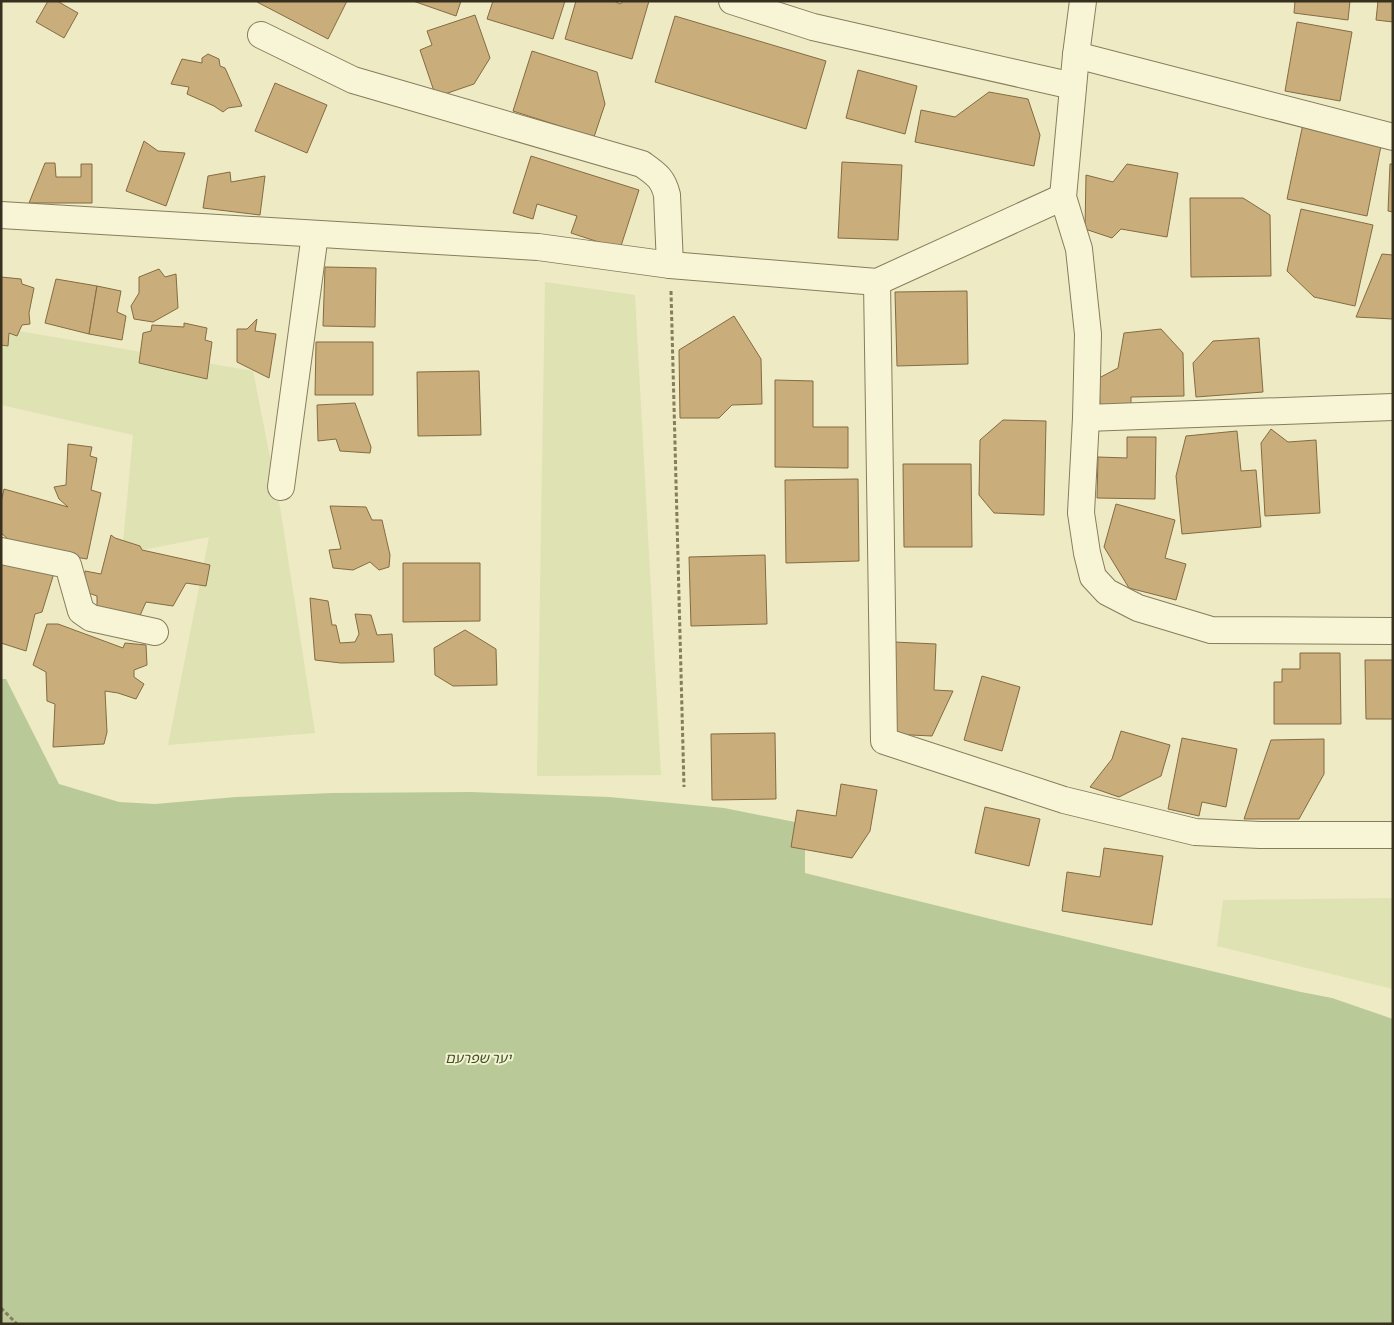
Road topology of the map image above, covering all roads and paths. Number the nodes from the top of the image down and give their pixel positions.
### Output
1 (732, 1) edge
2 (1083, 1) edge
3 (261, 35) dead end
4 (1076, 55) junction
5 (1073, 86) junction
6 (1393, 137) edge
7 (1064, 197) junction
8 (1, 215) edge
9 (315, 234) junction
10 (670, 265) junction
11 (878, 282) junction
12 (1393, 407) edge
13 (1086, 418) junction
14 (282, 487) dead end
15 (1, 552) edge
16 (1393, 631) edge
17 (154, 632) dead end
18 (684, 787) dead end
19 (1393, 835) edge
20 (1, 1308) edge
21 (17, 1324) edge

1 - 5 street
2 - 4 street
3 - 10 street
4 - 5 street
4 - 6 street
5 - 7 street
7 - 11 street
7 - 13 street
8 - 9 street
9 - 10 street
9 - 14 street
10 - 11 street
10 - 18 path
11 - 19 street
12 - 13 street
13 - 16 street
15 - 17 street
20 - 21 path

